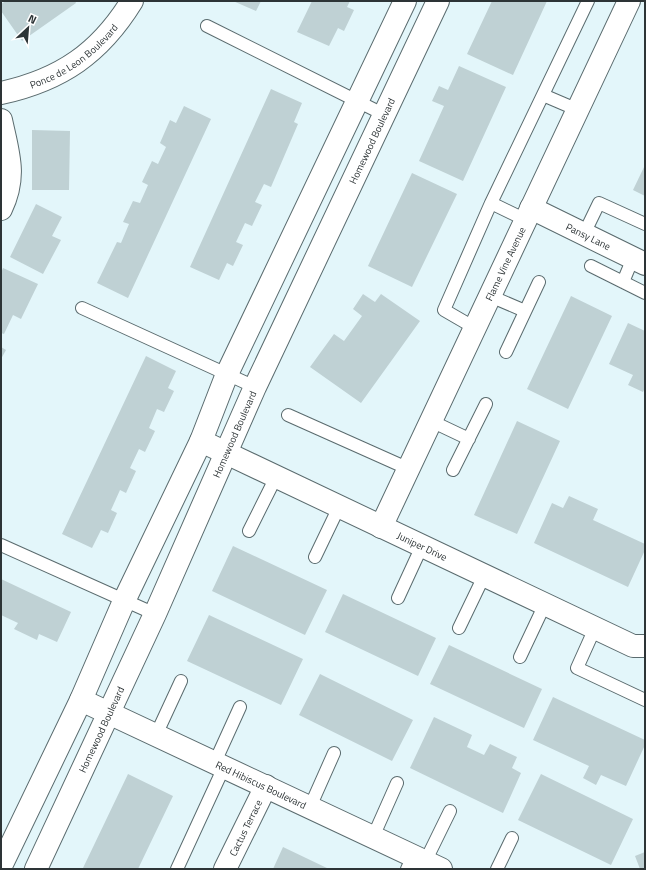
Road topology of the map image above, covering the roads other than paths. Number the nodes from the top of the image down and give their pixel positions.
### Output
1 (132, 1) edge
2 (405, 1) edge
3 (438, 1) edge
4 (588, 1) edge
5 (629, 1) edge
6 (207, 26) dead end
7 (1, 93) edge
8 (543, 95) junction
9 (358, 100) junction
10 (578, 110) junction
11 (385, 115) junction
12 (1, 120) edge
13 (492, 203) junction
14 (1, 209) edge
15 (529, 214) junction
16 (645, 224) edge
17 (584, 234) junction
18 (639, 261) edge
19 (591, 266) dead end
20 (539, 282) dead end
21 (623, 282) junction
22 (645, 293) edge
23 (490, 296) junction
24 (82, 308) dead end
25 (525, 311) junction
26 (475, 328) junction
27 (506, 352) dead end
28 (227, 374) junction
29 (255, 387) junction
30 (486, 404) dead end
31 (288, 415) dead end
32 (431, 421) junction
33 (468, 439) junction
34 (201, 441) junction
35 (227, 453) junction
36 (409, 469) junction
37 (453, 470) dead end
38 (276, 477) junction
39 (339, 507) junction
40 (382, 527) junction
41 (249, 531) dead end
42 (1, 545) edge
43 (422, 546) junction
44 (315, 557) dead end
45 (484, 576) junction
46 (398, 598) dead end
47 (124, 601) junction
48 (545, 604) junction
49 (155, 614) junction
50 (459, 628) dead end
51 (595, 628) junction
52 (645, 646) edge
53 (520, 657) dead end
54 (181, 680) dead end
55 (81, 700) junction
56 (645, 700) edge
57 (240, 707) dead end
58 (108, 712) junction
59 (156, 735) junction
60 (334, 753) dead end
61 (219, 765) junction
62 (397, 783) dead end
63 (266, 786) junction
64 (310, 807) junction
65 (450, 811) dead end
66 (373, 837) junction
67 (512, 838) dead end
68 (422, 864) edge
69 (1, 866) edge
70 (36, 869) edge
71 (177, 869) edge
72 (225, 869) edge
73 (497, 869) edge

1 - 7 street, Ponce de Leon Boulevard
2 - 9 street
3 - 11 street, Homewood Boulevard
4 - 8 lane
5 - 10 street, Flame Vine Avenue
6 - 9 lane
8 - 10 lane
8 - 13 lane
9 - 11 lane
9 - 28 street
10 - 15 street, Flame Vine Avenue
11 - 29 street, Homewood Boulevard
12 - 14 street
13 - 15 lane
13 - 26 lane
15 - 17 street, Pansy Lane
15 - 23 street, Flame Vine Avenue
16 - 17 lane
17 - 18 street, Pansy Lane
18 - 21 lane
19 - 21 lane
20 - 25 lane
21 - 22 lane
23 - 25 lane
23 - 26 street, Flame Vine Avenue
24 - 28 lane
25 - 27 lane
26 - 32 street, Flame Vine Avenue
28 - 29 lane
28 - 34 street
29 - 35 street, Homewood Boulevard
30 - 33 lane
31 - 36 lane
32 - 33 lane
32 - 36 street, Flame Vine Avenue
33 - 37 lane
34 - 35 street, Juniper Drive
34 - 47 street
35 - 38 street, Juniper Drive
35 - 49 street, Homewood Boulevard
36 - 40 street, Flame Vine Avenue
38 - 39 street, Juniper Drive
38 - 41 lane
39 - 40 street, Juniper Drive
39 - 44 lane
40 - 43 street, Juniper Drive
42 - 47 lane
43 - 45 street, Juniper Drive
43 - 46 lane
45 - 48 street, Juniper Drive
45 - 50 lane
47 - 49 lane
47 - 55 street
48 - 51 street, Juniper Drive
48 - 53 lane
49 - 58 street, Homewood Boulevard
51 - 52 street, Juniper Drive
51 - 56 lane
54 - 59 lane
55 - 58 street, Red Hibiscus Boulevard
55 - 69 street
57 - 61 lane
58 - 59 street, Red Hibiscus Boulevard
58 - 70 street, Homewood Boulevard
59 - 61 street, Red Hibiscus Boulevard
60 - 64 lane
61 - 63 street, Red Hibiscus Boulevard
61 - 71 lane
62 - 66 lane
63 - 64 street, Red Hibiscus Boulevard
63 - 72 street, Cactus Terrace
64 - 66 street, Red Hibiscus Boulevard
65 - 68 lane
66 - 68 street, Red Hibiscus Boulevard
67 - 73 lane

